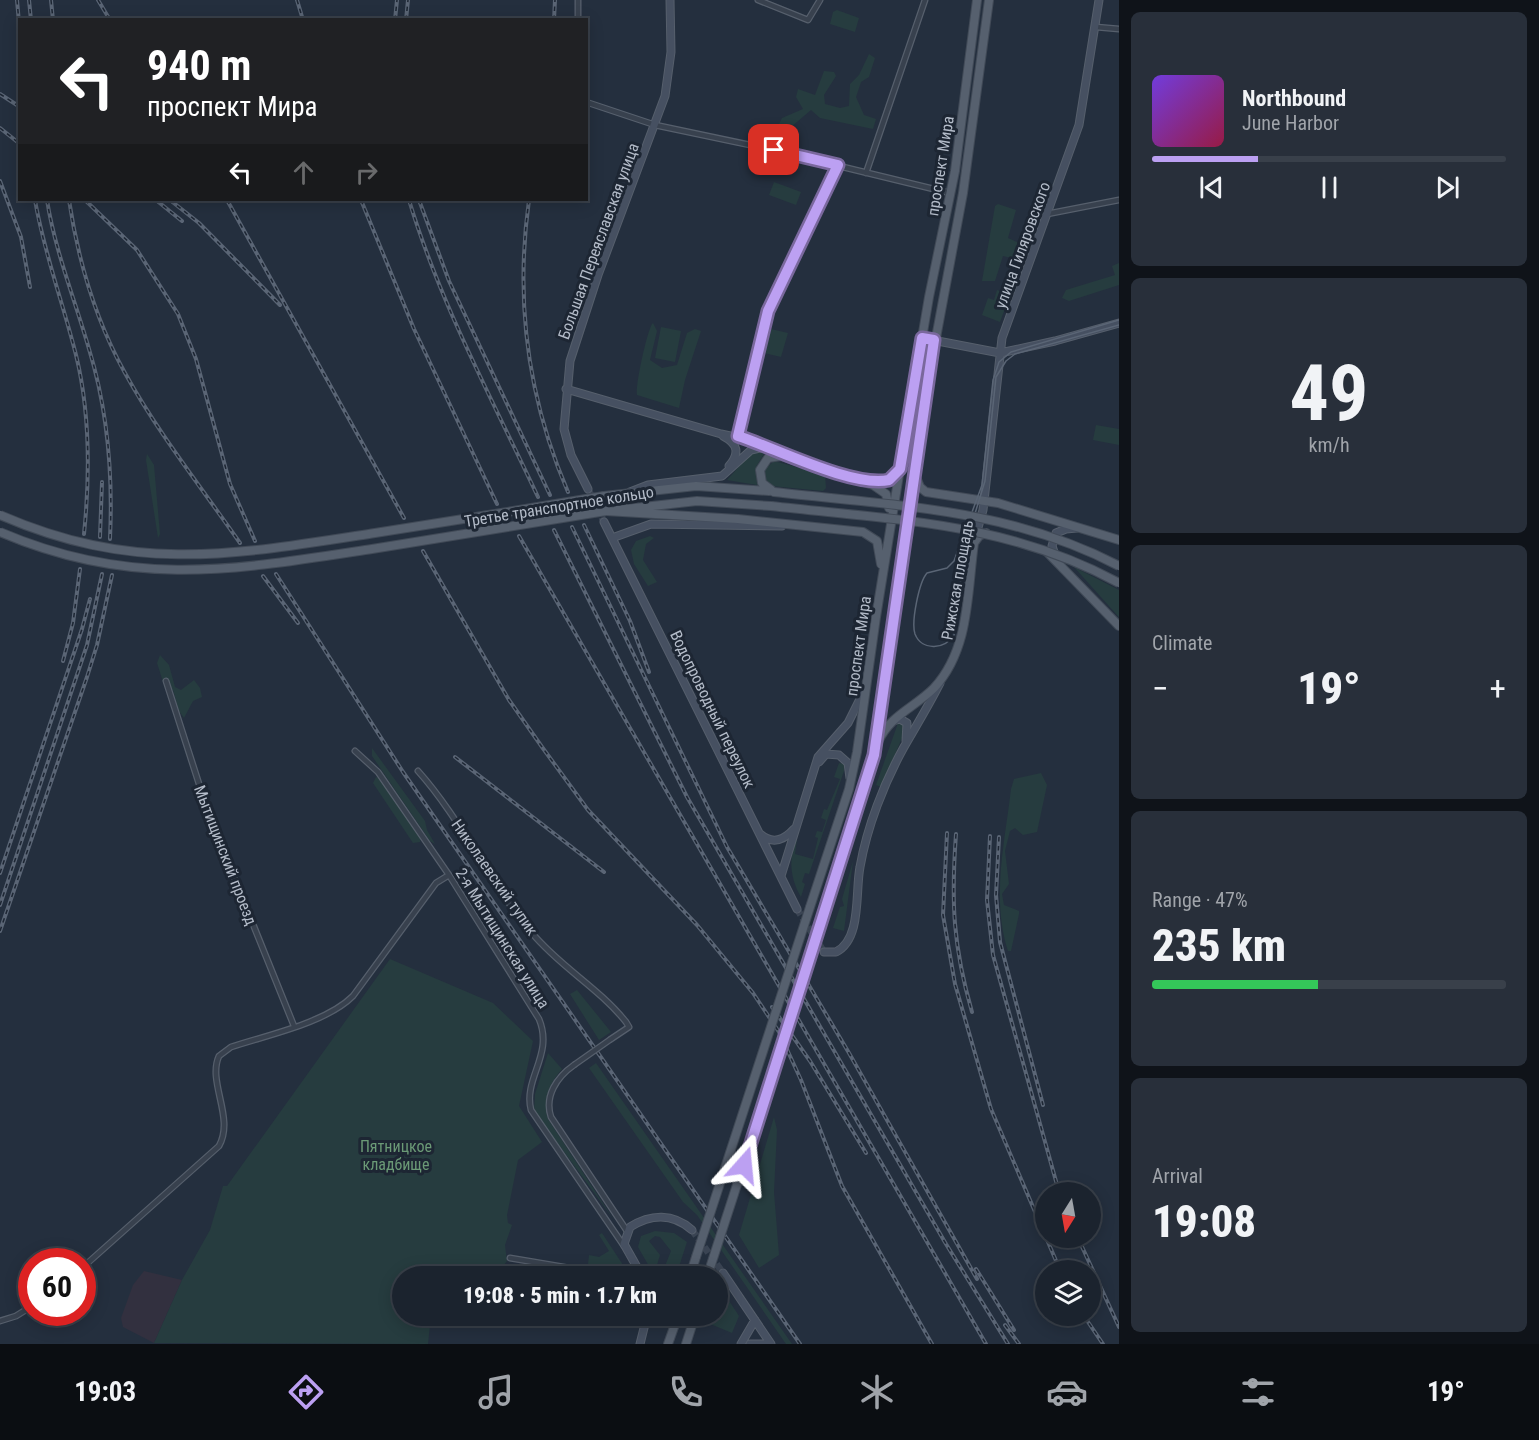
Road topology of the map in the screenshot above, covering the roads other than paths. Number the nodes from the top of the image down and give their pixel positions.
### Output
1 (578, 0) edge
2 (670, 0) edge
3 (758, 0) edge
4 (820, 0) edge
5 (925, 0) edge
6 (977, 0) edge
7 (989, 0) edge
8 (1099, 0) edge
9 (578, 18) edge
10 (1096, 27) junction
11 (1119, 29) edge
12 (588, 103) edge
13 (655, 125) junction
14 (838, 165) junction
15 (866, 173) junction
16 (951, 193) junction
17 (1119, 201) edge
18 (1047, 214) junction
19 (1119, 322) edge
20 (922, 338) junction
21 (934, 340) junction
22 (1000, 353) junction
23 (566, 389) junction
24 (721, 434) junction
25 (738, 436) junction
26 (770, 447) junction
27 (796, 459) junction
28 (914, 467) junction
29 (900, 469) junction
30 (699, 478) junction
31 (860, 478) junction
32 (588, 489) tunnel mouth
33 (774, 492) junction
34 (629, 493) junction
35 (984, 501) junction
36 (606, 511) junction
37 (0, 515) edge
38 (604, 522) tunnel mouth
39 (796, 525) junction
40 (891, 525) junction
41 (1086, 529) junction
42 (0, 532) edge
43 (612, 538) junction
44 (1119, 539) edge
45 (974, 543) junction
46 (1057, 562) junction
47 (1119, 566) edge
48 (882, 576) junction
49 (1119, 583) edge
50 (1119, 626) edge
51 (944, 676) junction
52 (867, 680) junction
53 (166, 681) dead end
54 (886, 726) junction
55 (904, 747) junction
56 (355, 751) dead end
57 (874, 755) junction
58 (418, 771) dead end
59 (813, 772) junction
60 (849, 789) junction
61 (796, 828) junction
62 (759, 833) junction
63 (449, 874) junction
64 (781, 876) junction
65 (797, 909) tunnel mouth
66 (824, 952) dead end
67 (294, 1026) junction
68 (692, 1230) tunnel mouth
69 (627, 1231) junction
70 (626, 1248) junction
71 (96, 1256) edge
72 (510, 1258) dead end
73 (558, 1266) edge
74 (636, 1266) edge
75 (693, 1266) edge
76 (711, 1266) edge
77 (728, 1281) tunnel mouth
78 (18, 1315) edge
79 (755, 1320) junction
80 (0, 1321) edge
81 (644, 1326) edge
82 (674, 1326) edge
83 (692, 1326) edge
84 (640, 1344) edge
85 (668, 1344) edge
86 (686, 1344) edge
87 (741, 1344) edge
88 (750, 1344) edge
89 (764, 1344) edge
90 (771, 1344) edge

1 - 9 street
2 - 13 main road, Большая Переяславская улица
3 - 4 street
5 - 15 street
6 - 16 main road, проспект Мира
7 - 21 main road, проспект Мира
8 - 10 main road, улица Гиляровского
10 - 11 street
10 - 18 main road, улица Гиляровского
12 - 13 street
13 - 14 street
13 - 23 main road, Большая Переяславская улица
14 - 15 street
14 - 25 street
15 - 16 street
16 - 20 main road, проспект Мира
17 - 18 street
18 - 22 main road, улица Гиляровского
19 - 22 main road
20 - 21 main road
20 - 29 main road, проспект Мира
21 - 22 main road
21 - 28 main road, проспект Мира
22 - 35 main road, улица Гиляровского
23 - 24 main road
23 - 32 main road, Большая Переяславская улица
24 - 25 main road
24 - 30 main road
25 - 26 main road
26 - 27 main road
26 - 30 main road
27 - 31 main road
27 - 33 main road
28 - 35 main road, Рижская площадь
28 - 57 main road, проспект Мира
29 - 31 main road
29 - 40 main road, проспект Мира
30 - 34 main road
31 - 40 main road
33 - 34 main road, Третье транспортное кольцо
33 - 47 main road, Третье транспортное кольцо, bridge
34 - 37 main road, Третье транспортное кольцо, bridge
35 - 41 main road
35 - 45 main road, Рижская площадь
36 - 39 main road
36 - 42 main road, Третье транспортное кольцо, bridge
36 - 49 main road, Третье транспортное кольцо, bridge
38 - 43 main road, Водопроводный переулок
39 - 43 main road
39 - 48 main road
40 - 48 main road, проспект Мира
41 - 44 main road
41 - 46 main road
43 - 62 main road, Водопроводный переулок
45 - 46 main road
45 - 51 main road, Рижская площадь
46 - 50 main road
48 - 52 main road, проспект Мира
51 - 54 main road
51 - 55 main road
52 - 59 main road
52 - 60 main road, проспект Мира
53 - 67 street, Мытищинский проезд
54 - 55 main road
54 - 57 main road
55 - 66 main road
56 - 63 street, 2-я Мытищинская улица
57 - 76 main road, проспект Мира, bridge
58 - 69 street, Николаевский тупик, bridge
59 - 60 main road
59 - 61 main road
60 - 75 main road, проспект Мира, bridge
61 - 62 main road
61 - 64 main road
62 - 64 main road, Водопроводный переулок
63 - 67 street
63 - 70 street, 2-я Мытищинская улица
64 - 65 main road, Водопроводный переулок
67 - 71 street
68 - 69 main road
69 - 70 main road
70 - 74 main road, 2-я Мытищинская улица
72 - 73 street
77 - 79 main road
78 - 80 street
79 - 87 main road
79 - 90 main road
81 - 84 main road
82 - 85 main road
83 - 86 main road
88 - 89 main road

